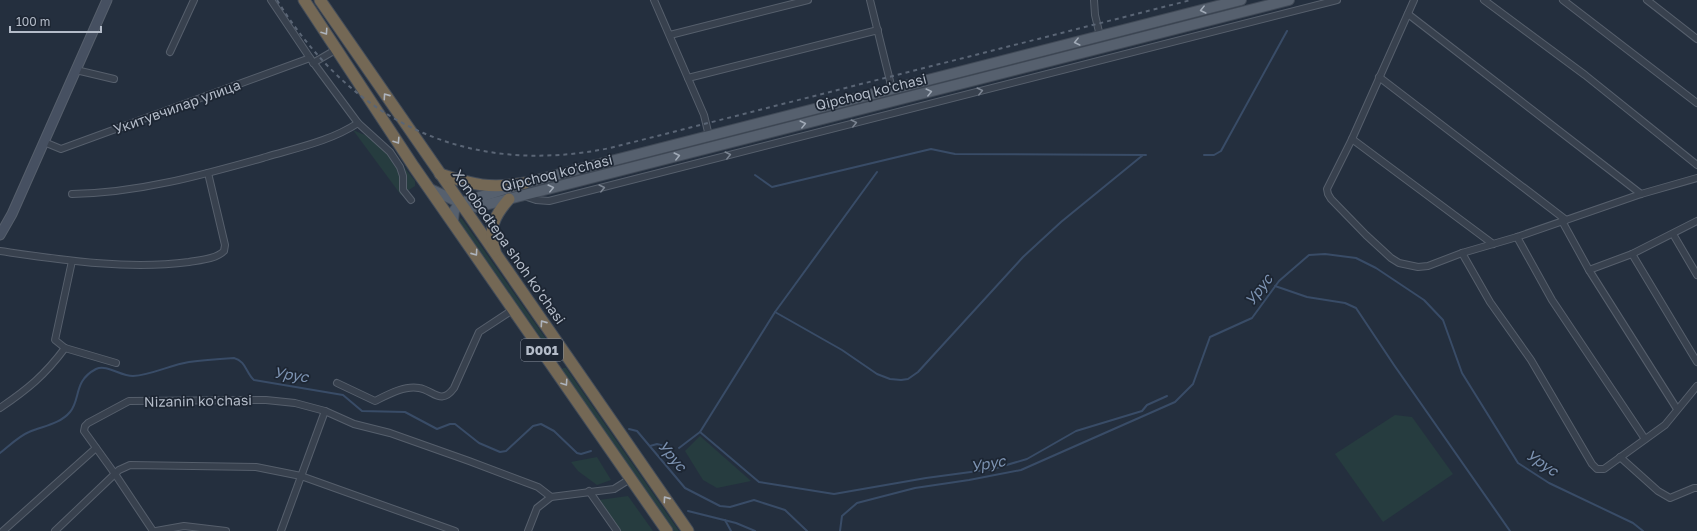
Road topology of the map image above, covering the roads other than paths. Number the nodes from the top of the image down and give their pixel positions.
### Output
1 (107, 0) edge
2 (194, 0) edge
3 (271, 0) edge
4 (304, 0) edge
5 (320, 0) edge
6 (654, 0) edge
7 (808, 0) edge
8 (870, 0) edge
9 (1094, 0) edge
10 (1241, 0) edge
11 (1290, 0) edge
12 (1337, 0) edge
13 (1414, 0) edge
14 (1484, 0) edge
15 (1563, 0) edge
16 (1647, 0) edge
17 (1408, 14) junction
18 (878, 30) junction
19 (670, 35) junction
20 (1100, 36) junction
21 (1697, 39) edge
22 (337, 49) junction
23 (170, 52) dead end
24 (311, 61) junction
25 (76, 70) junction
26 (1379, 77) junction
27 (688, 78) junction
28 (114, 79) dead end
29 (892, 89) junction
30 (1697, 103) edge
31 (358, 123) junction
32 (709, 136) junction
33 (698, 139) junction
34 (1352, 139) junction
35 (44, 142) junction
36 (701, 150) junction
37 (1697, 165) edge
38 (208, 173) junction
39 (442, 177) junction
40 (1697, 178) edge
41 (525, 183) junction
42 (430, 189) junction
43 (72, 194) dead end
44 (1641, 194) junction
45 (524, 196) junction
46 (509, 199) junction
47 (411, 200) dead end
48 (460, 203) junction
49 (1564, 220) junction
50 (453, 221) junction
51 (1697, 221) edge
52 (1673, 234) junction
53 (0, 235) edge
54 (1517, 237) junction
55 (1493, 244) junction
56 (0, 251) edge
57 (1462, 253) junction
58 (1632, 254) junction
59 (497, 257) junction
60 (72, 261) junction
61 (1589, 270) junction
62 (1697, 275) edge
63 (514, 309) junction
64 (65, 348) junction
65 (568, 359) junction
66 (1697, 362) edge
67 (116, 363) dead end
68 (554, 368) junction
69 (336, 383) dead end
70 (1697, 386) edge
71 (0, 408) edge
72 (1677, 409) junction
73 (325, 411) junction
74 (1645, 439) junction
75 (96, 448) junction
76 (1620, 457) junction
77 (115, 474) junction
78 (301, 476) junction
79 (630, 479) junction
80 (1697, 488) edge
81 (589, 491) junction
82 (551, 497) junction
83 (530, 524) junction
84 (3, 531) edge
85 (55, 531) edge
86 (153, 531) edge
87 (156, 531) edge
88 (226, 531) edge
89 (281, 531) edge
90 (455, 531) edge
91 (528, 531) edge
92 (535, 531) edge
93 (617, 531) edge
94 (667, 531) edge
95 (688, 531) edge

1 - 25 street
2 - 23 street
3 - 24 street
4 -> 22 highway, D001
39 -> 5 highway, Xonobodtepa shoh ko'chasi / D001
6 - 19 street
7 - 19 street
8 - 18 street
9 - 20 street
10 -> 20 main road, Qipchoq ko'chasi
36 -> 11 main road, Qipchoq ko'chasi
45 -> 12 street
13 - 17 street
14 - 37 street
15 - 30 street
16 - 21 street
17 - 26 street
17 - 44 street
18 - 27 street
18 - 29 street
19 - 27 street
20 -> 29 main road, Qipchoq ko'chasi
22 - 24 street, Укитувчилар улица
22 -> 42 highway, D001
24 - 31 street
24 - 35 street, Укитувчилар улица
25 - 28 street
25 - 35 street
26 - 34 street
26 - 49 street
27 - 32 street
29 - 32 main road, Qipchoq ko'chasi
31 - 38 street
31 - 47 street
32 - 33 main road, Qipchoq ko'chasi
33 - 36 main road
33 - 41 main road, Qipchoq ko'chasi
34 - 55 street
34 - 57 street
35 - 53 street
45 -> 36 main road, Qipchoq ko'chasi
38 - 43 street
38 - 60 street
39 - 41 highway
39 - 42 main road
39 - 48 highway, Xonobodtepa shoh ko'chasi / D001
40 - 44 street
41 - 48 main road, Qipchoq ko'chasi
42 - 48 main road, Qipchoq ko'chasi
42 - 50 highway, D001
44 - 49 street
45 - 46 main road, Qipchoq ko'chasi
46 - 48 main road, Qipchoq ko'chasi
46 - 59 highway
48 - 50 main road
48 - 59 highway, Xonobodtepa shoh ko'chasi / D001
49 - 54 street
49 - 61 street
50 -> 63 highway, D001
51 - 52 street
52 - 58 street
52 - 62 street
54 - 55 street
54 - 74 street
55 - 57 street
56 - 60 street
57 - 76 street
58 - 61 street
58 - 66 street
65 -> 59 highway, Xonobodtepa shoh ko'chasi / D001
60 - 64 street
61 - 72 street
63 - 68 highway, D001
63 - 69 street
64 - 67 street
64 - 71 street
65 - 68 highway
95 -> 65 highway, Xonobodtepa shoh ko'chasi / D001
68 -> 79 highway, D001
70 - 72 street
72 - 74 street
73 - 75 street, Nizanin ko'chasi
73 - 78 street
73 - 82 street, Nizanin ko'chasi
74 - 76 street
75 - 77 street
75 - 84 street
76 - 80 street
77 - 78 street
77 - 85 street
77 - 86 street
78 - 89 street
78 - 90 street
79 - 81 street
79 - 94 highway, D001
81 - 82 street
81 - 93 street
82 - 83 street
83 - 91 street
83 - 92 street
87 - 88 street

